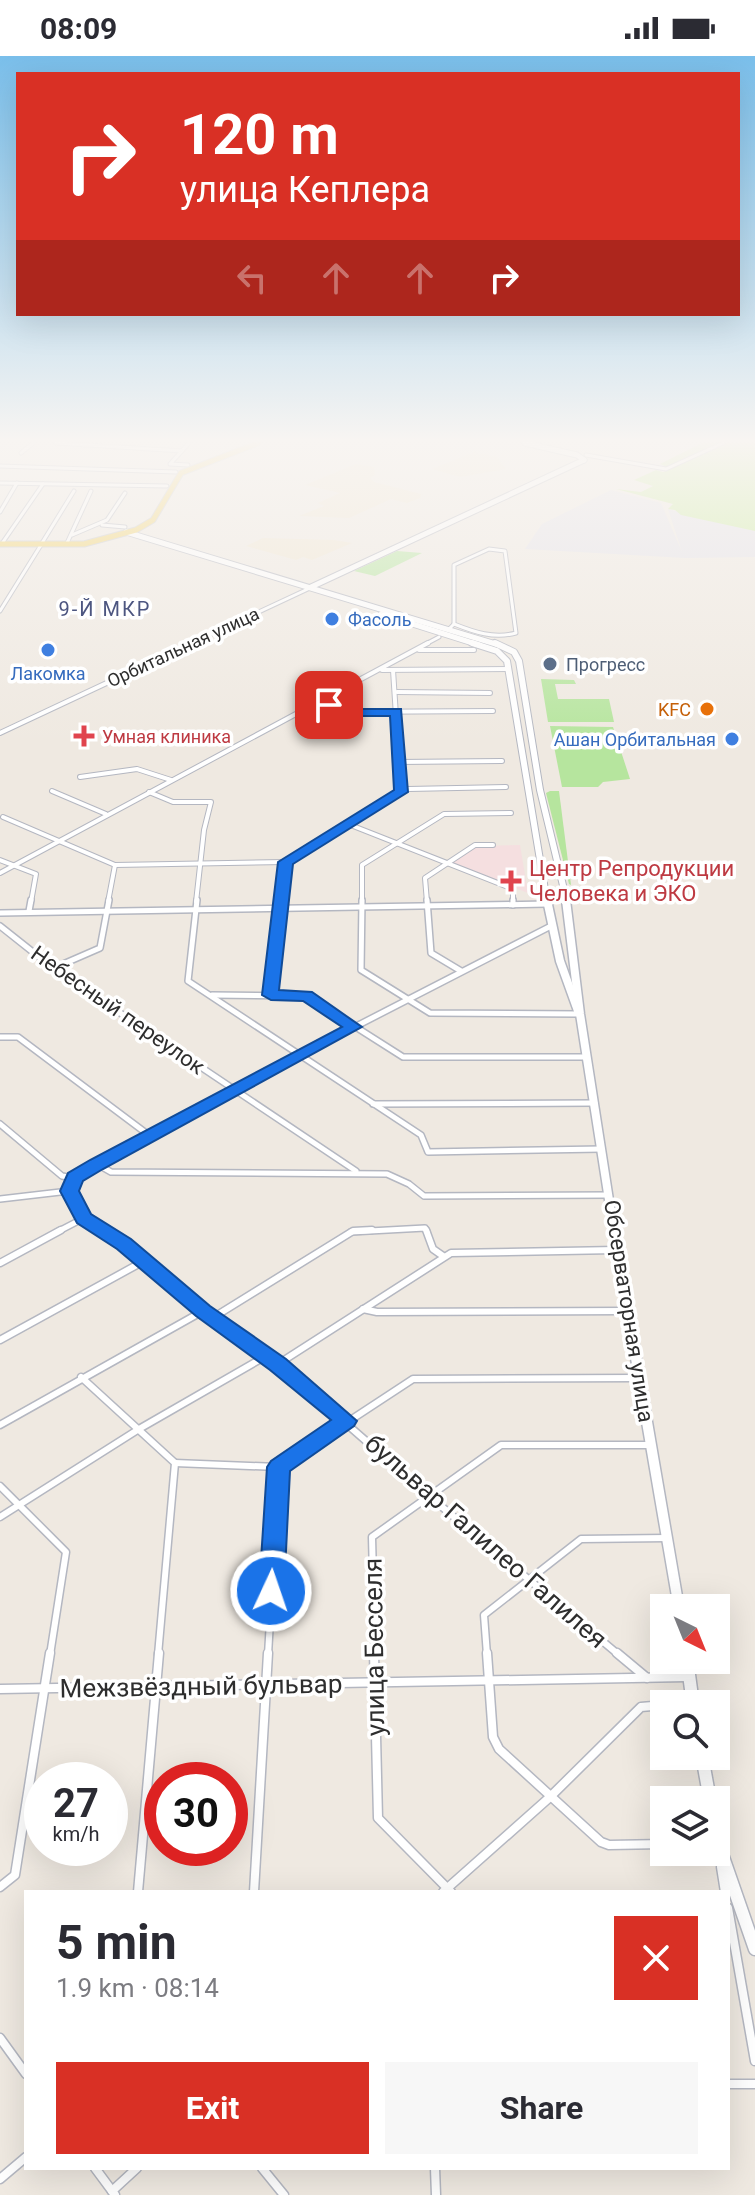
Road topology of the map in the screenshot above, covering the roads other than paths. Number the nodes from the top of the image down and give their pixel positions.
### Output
1 (1, 543) edge
2 (56, 543) edge
3 (67, 543) edge
4 (162, 543) edge
5 (405, 543) edge
6 (41, 544) junction
7 (311, 587) junction
8 (351, 599) junction
9 (0, 611) edge
10 (428, 623) junction
11 (414, 625) junction
12 (452, 627) junction
13 (439, 637) dead end
14 (418, 650) junction
15 (474, 650) dead end
16 (509, 669) junction
17 (380, 670) junction
18 (393, 670) junction
19 (397, 692) junction
20 (490, 693) dead end
21 (513, 701) junction
22 (321, 702) junction
23 (527, 705) junction
24 (493, 711) dead end
25 (396, 712) junction
26 (0, 733) edge
27 (502, 761) dead end
28 (398, 762) junction
29 (80, 777) dead end
30 (171, 780) junction
31 (506, 787) dead end
32 (52, 791) dead end
33 (149, 792) junction
34 (401, 792) junction
35 (511, 813) dead end
36 (107, 815) junction
37 (3, 817) dead end
38 (348, 824) junction
39 (60, 840) junction
40 (397, 844) junction
41 (493, 845) dead end
42 (556, 854) junction
43 (538, 855) junction
44 (0, 860) edge
45 (286, 862) junction
46 (201, 863) junction
47 (448, 863) junction
48 (16, 865) junction
49 (115, 865) junction
50 (0, 873) edge
51 (549, 904) junction
52 (513, 905) junction
53 (427, 906) junction
54 (362, 907) junction
55 (280, 908) junction
56 (196, 909) junction
57 (29, 911) junction
58 (106, 911) junction
59 (0, 913) edge
60 (0, 926) edge
61 (551, 926) junction
62 (554, 939) junction
63 (573, 939) junction
64 (53, 968) junction
65 (462, 972) junction
66 (209, 994) junction
67 (271, 995) junction
68 (407, 1000) junction
69 (580, 1014) junction
70 (354, 1027) junction
71 (0, 1037) edge
72 (298, 1056) junction
73 (588, 1057) junction
74 (234, 1089) junction
75 (596, 1103) junction
76 (371, 1104) junction
77 (0, 1124) edge
78 (150, 1136) junction
79 (603, 1149) junction
80 (97, 1164) junction
81 (357, 1171) junction
82 (74, 1178) junction
83 (69, 1191) junction
84 (610, 1195) junction
85 (0, 1199) edge
86 (84, 1218) junction
87 (617, 1250) junction
88 (443, 1256) junction
89 (144, 1261) junction
90 (0, 1263) edge
91 (363, 1309) junction
92 (203, 1311) junction
93 (628, 1311) junction
94 (214, 1317) junction
95 (0, 1340) edge
96 (266, 1356) junction
97 (278, 1364) junction
98 (81, 1377) junction
99 (640, 1378) junction
100 (346, 1421) junction
101 (0, 1425) edge
102 (139, 1429) junction
103 (651, 1445) junction
104 (175, 1463) junction
105 (279, 1467) junction
106 (0, 1486) edge
107 (429, 1496) junction
108 (19, 1505) junction
109 (0, 1517) edge
110 (668, 1538) junction
111 (530, 1579) junction
112 (677, 1594) edge
113 (689, 1676) joint
114 (647, 1678) junction
115 (488, 1681) junction
116 (376, 1683) junction
117 (266, 1684) junction
118 (156, 1686) junction
119 (45, 1688) junction
120 (0, 1689) edge
121 (691, 1690) edge
122 (650, 1706) edge
123 (550, 1797) junction
124 (650, 1844) edge
125 (720, 1866) edge
126 (725, 1866) edge
127 (0, 1887) edge
128 (138, 1890) edge
129 (254, 1890) edge
130 (446, 1890) edge
131 (448, 1890) edge
132 (725, 1890) edge
133 (730, 1932) edge
134 (755, 1949) edge
135 (732, 1956) edge
136 (0, 2038) edge
137 (755, 2061) edge
138 (24, 2071) edge
139 (730, 2084) edge
140 (755, 2084) edge
141 (24, 2159) edge
142 (96, 2170) edge
143 (135, 2170) edge
144 (264, 2170) edge
145 (435, 2170) edge
146 (0, 2179) edge
147 (113, 2193) edge
148 (284, 2195) edge
149 (436, 2195) edge

1 - 6 main road
2 - 6 main road
3 - 6 main road
4 - 7 main road, Обсерваторная улица
5 - 7 main road, Орбитальная улица
6 - 9 street
7 - 8 main road, Обсерваторная улица
7 - 26 street, Орбитальная улица
8 - 10 main road, Обсерваторная улица
8 - 11 main road, Обсерваторная улица
10 - 11 main road, Обсерваторная улица
10 - 12 main road, Обсерваторная улица
11 - 16 main road, Обсерваторная улица
12 - 12 street
12 - 23 main road, Обсерваторная улица
13 - 14 street
14 - 15 street
14 - 17 street
16 - 18 street
16 - 21 main road, Обсерваторная улица
17 - 18 street
17 - 22 street
18 - 19 street
19 - 20 street
19 - 25 street
21 - 23 main road
21 - 43 main road, Обсерваторная улица
22 - 25 street
22 - 30 street
23 - 42 main road, Обсерваторная улица
24 - 25 street
25 - 28 street
27 - 28 street
28 - 34 street
29 - 30 street
30 - 33 street
31 - 34 street
32 - 36 street
33 - 36 street
33 - 46 street
34 - 38 street
35 - 40 street
36 - 39 street
37 - 39 street
38 - 40 street
38 - 45 street
39 - 48 street
39 - 49 street
40 - 47 street
40 - 54 street
41 - 47 street
42 - 43 main road
42 - 63 main road, Обсерваторная улица
43 - 51 main road, Обсерваторная улица
44 - 48 street
45 - 46 street
45 - 55 street
46 - 49 street
46 - 56 street
47 - 52 street
47 - 53 street
48 - 50 street
48 - 57 street
49 - 58 street
51 - 52 street
51 - 61 main road, Обсерваторная улица
52 - 53 street
53 - 54 street
53 - 65 street
54 - 55 street
54 - 68 street
55 - 56 street
55 - 67 street
56 - 58 street
56 - 66 street
57 - 58 street
57 - 59 street
58 - 64 street
60 - 64 street, Небесный переулок
61 - 62 main road, Обсерваторная улица
61 - 65 street
62 - 63 main road
62 - 69 main road, Обсерваторная улица
63 - 69 main road, Обсерваторная улица
64 - 74 street, Небесный переулок
65 - 68 street
66 - 67 street
66 - 72 street
67 - 70 street
68 - 69 street
68 - 70 street
69 - 73 main road, Обсерваторная улица
70 - 72 street
70 - 73 street
71 - 78 street
72 - 74 street
72 - 76 street
73 - 75 main road, Обсерваторная улица
74 - 78 street
74 - 81 street, Небесный переулок
75 - 76 street
75 - 79 main road, Обсерваторная улица
76 - 79 street
77 - 82 street
78 - 80 street
79 - 84 main road, Обсерваторная улица
80 - 81 street
80 - 82 street
81 - 84 street
82 - 83 street
83 - 85 street
83 - 86 street, бульвар Галилео Галилея
84 - 87 main road, Обсерваторная улица
86 - 89 street, бульвар Галилео Галилея
86 - 90 street
87 - 88 street
87 - 93 main road, Обсерваторная улица
88 - 91 street
88 - 94 street
89 - 92 street, бульвар Галилео Галилея
89 - 95 street
91 - 93 street
91 - 97 street
92 - 94 street, бульвар Галилео Галилея
92 - 98 street
93 - 99 main road, Обсерваторная улица
94 - 96 street, бульвар Галилео Галилея
96 - 97 street, бульвар Галилео Галилея
96 - 102 street
97 - 100 street, бульвар Галилео Галилея
98 - 101 street
98 - 102 street
99 - 100 street
99 - 103 main road, Обсерваторная улица
100 - 105 street
100 - 107 street, бульвар Галилео Галилея
102 - 104 street
102 - 108 street
103 - 107 street, улица Бесселя
103 - 110 main road, Обсерваторная улица
104 - 105 street
104 - 118 street
105 - 117 street
106 - 108 street
107 - 111 street, бульвар Галилео Галилея
107 - 116 street, улица Бесселя
108 - 109 street
108 - 119 street
110 - 111 street
110 - 112 main road, Обсерваторная улица
111 - 114 street, бульвар Галилео Галилея
111 - 115 street
113 - 114 street, Межзвёздный бульвар
113 - 121 main road
114 - 115 street, Межзвёздный бульвар
115 - 116 street, Межзвёздный бульвар
115 - 123 street
116 - 117 street, Межзвёздный бульвар
116 - 130 street, улица Бесселя
117 - 118 street, Межзвёздный бульвар
117 - 129 street
118 - 119 street, Межзвёздный бульвар
118 - 128 street
119 - 120 street, Межзвёздный бульвар
119 - 127 street
122 - 123 street
123 - 124 street
123 - 131 street
125 - 132 street
126 - 134 main road
133 - 135 street
135 - 137 street
136 - 138 street
139 - 140 street
141 - 146 street
142 - 147 street
143 - 147 street
144 - 148 street
145 - 149 street

